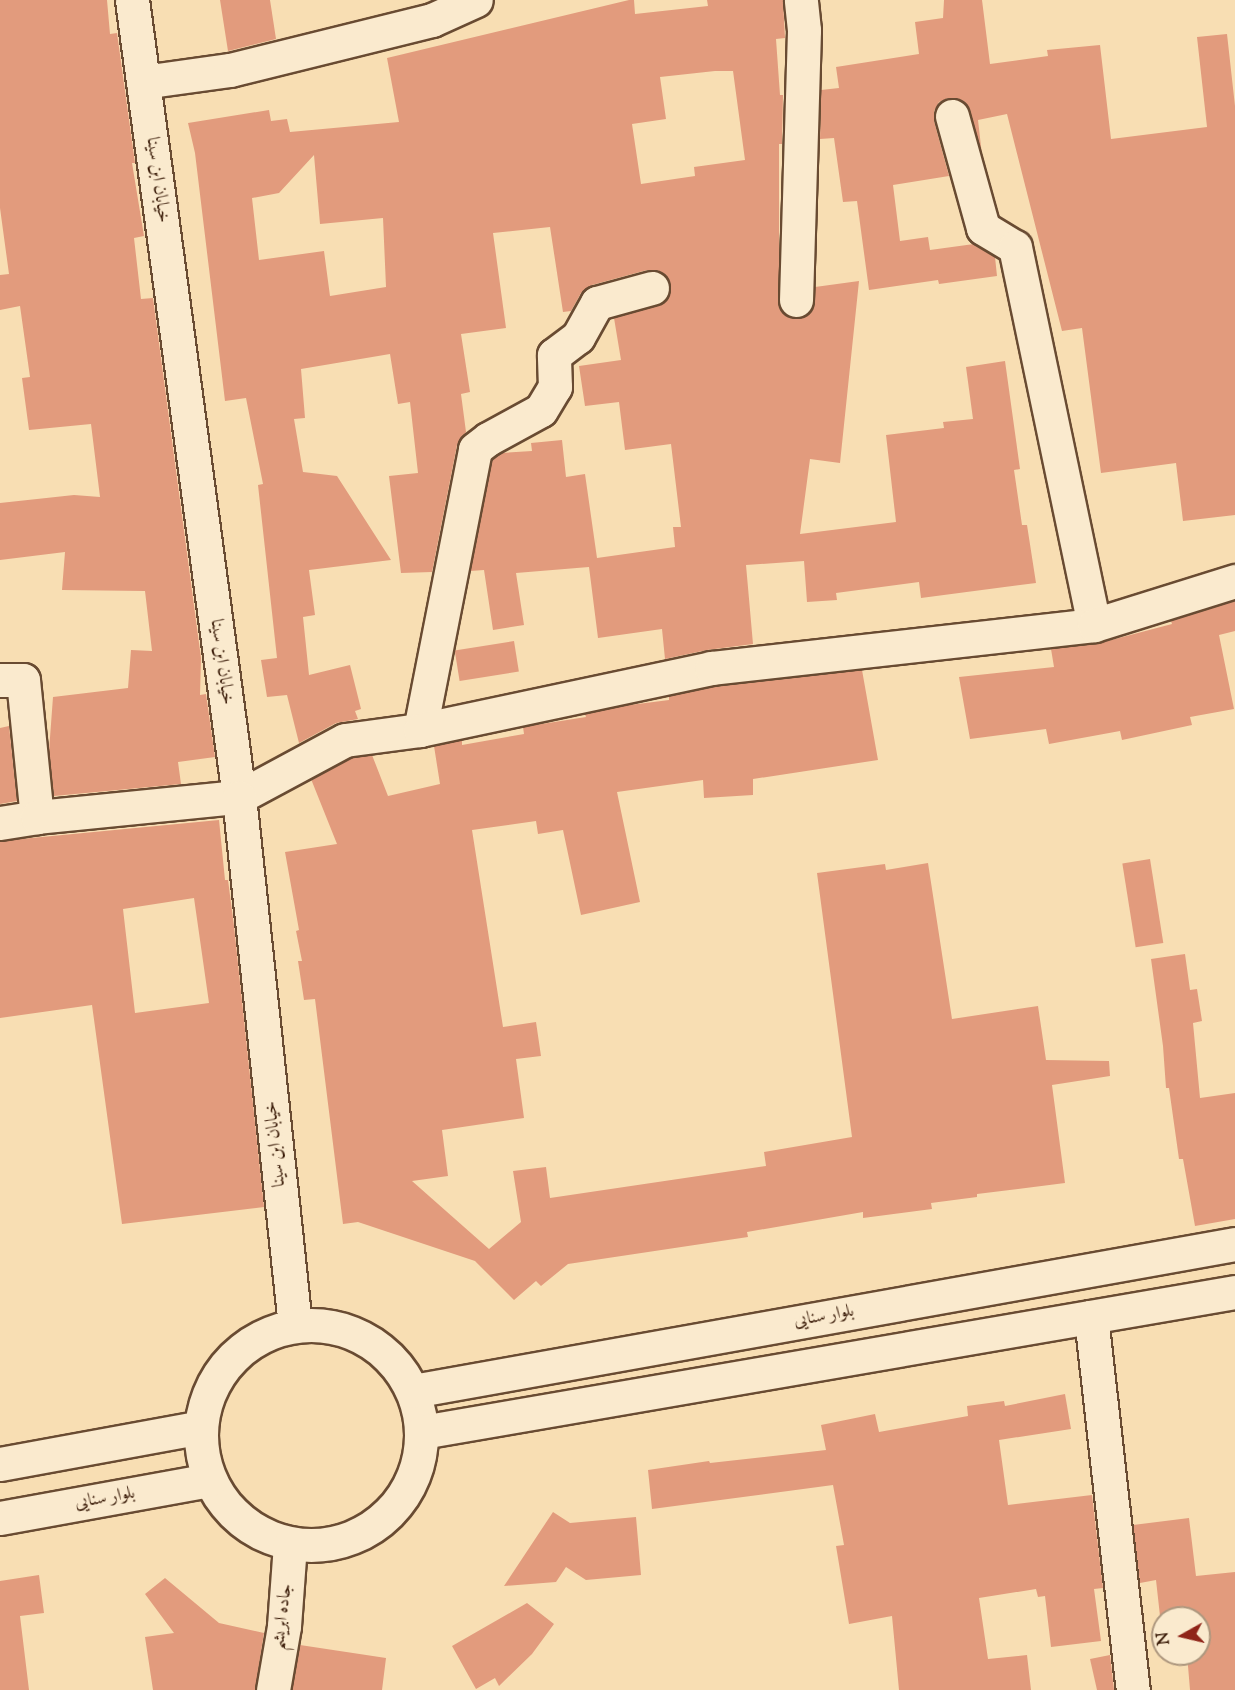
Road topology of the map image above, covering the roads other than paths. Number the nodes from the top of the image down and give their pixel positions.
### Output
1 (132, 0) edge
2 (476, 0) edge
3 (801, 0) edge
4 (143, 82) junction
5 (952, 116) dead end
6 (652, 288) dead end
7 (796, 300) dead end
8 (1235, 581) edge
9 (1094, 624) junction
10 (0, 680) edge
11 (420, 730) junction
12 (239, 797) junction
13 (37, 817) junction
14 (0, 823) edge
15 (1235, 1244) edge
16 (1235, 1292) edge
17 (1091, 1317) junction
18 (295, 1325) junction
19 (413, 1390) junction
20 (201, 1427) junction
21 (422, 1432) junction
22 (0, 1464) edge
23 (210, 1480) junction
24 (0, 1518) edge
25 (290, 1544) junction
26 (273, 1690) edge
27 (1133, 1690) edge

1 - 4 street, خیابان ابن سینا
2 - 4 street
3 - 7 street
4 - 12 street, خیابان ابن سینا
5 - 9 street
6 - 11 street
8 - 9 street
9 - 11 street
10 - 13 street
11 - 12 street
12 - 13 street
12 - 18 street, خیابان ابن سینا
13 - 14 street
15 - 19 street, بلوار سنایی
16 - 17 street
17 - 21 street
17 - 27 street
18 - 19 street
18 - 20 street
19 - 21 street
20 - 22 street
20 - 23 street
21 - 25 street
23 - 24 street, بلوار سنایی
23 - 25 street
25 - 26 street, جاده ابریشم

